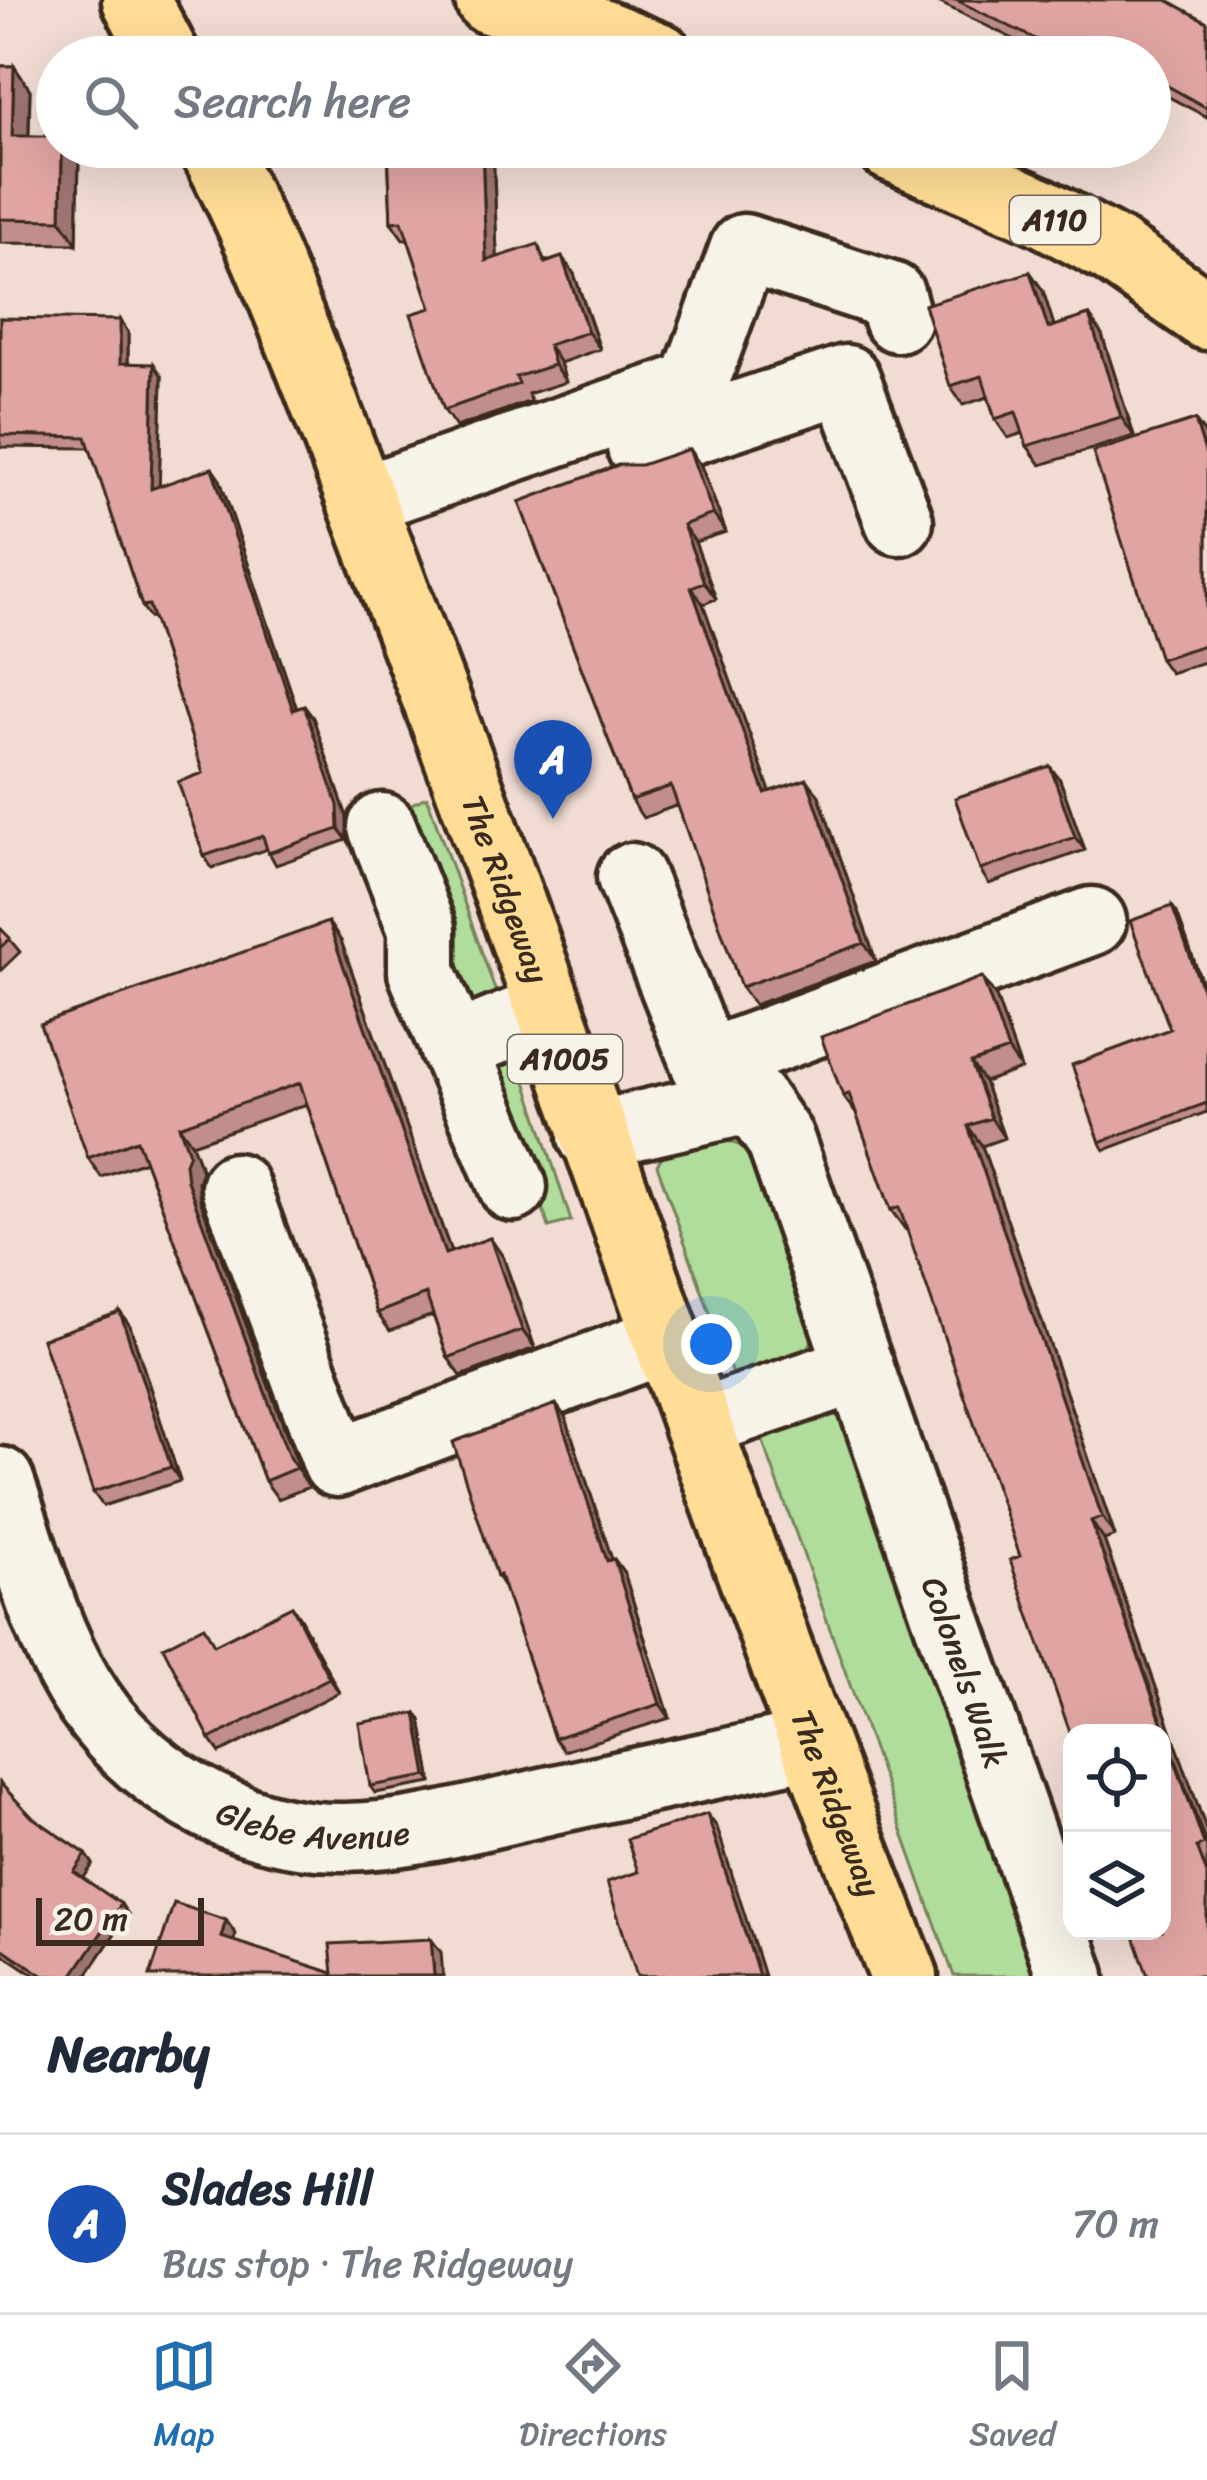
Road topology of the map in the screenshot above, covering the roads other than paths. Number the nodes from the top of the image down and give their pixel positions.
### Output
1 (136, 0) edge
2 (489, 0) edge
3 (155, 36) edge
4 (605, 36) edge
5 (224, 168) edge
6 (939, 168) edge
7 (1207, 316) edge
8 (897, 318) dead end
9 (368, 518) junction
10 (899, 521) dead end
11 (382, 827) dead end
12 (631, 877) dead end
13 (1092, 921) dead end
14 (548, 1010) junction
15 (453, 1048) junction
16 (729, 1081) junction
17 (592, 1136) junction
18 (236, 1187) dead end
19 (514, 1187) dead end
20 (666, 1339) junction
21 (860, 1368) junction
22 (697, 1424) junction
23 (0, 1481) edge
24 (812, 1744) junction
25 (904, 1976) edge
26 (1071, 1976) edge

1 - 3 main road
2 - 4 main road
5 - 9 main road, The Ridgeway / A1005
6 - 7 main road, A110
8 - 9 street
9 - 10 street
9 - 14 main road, The Ridgeway / A1005
11 - 15 street
12 - 16 street, Colonels Walk
13 - 16 street
14 - 15 street
14 - 17 main road, The Ridgeway / A1005
15 - 19 street
16 - 17 street
16 - 21 street, Colonels Walk
17 - 20 main road, The Ridgeway / A1005
18 - 20 street
20 - 22 main road, The Ridgeway / A1005
21 - 22 street
21 - 26 street, Colonels Walk
22 - 24 main road, The Ridgeway / A1005
23 - 24 street, Glebe Avenue
24 - 25 main road, The Ridgeway / A1005

